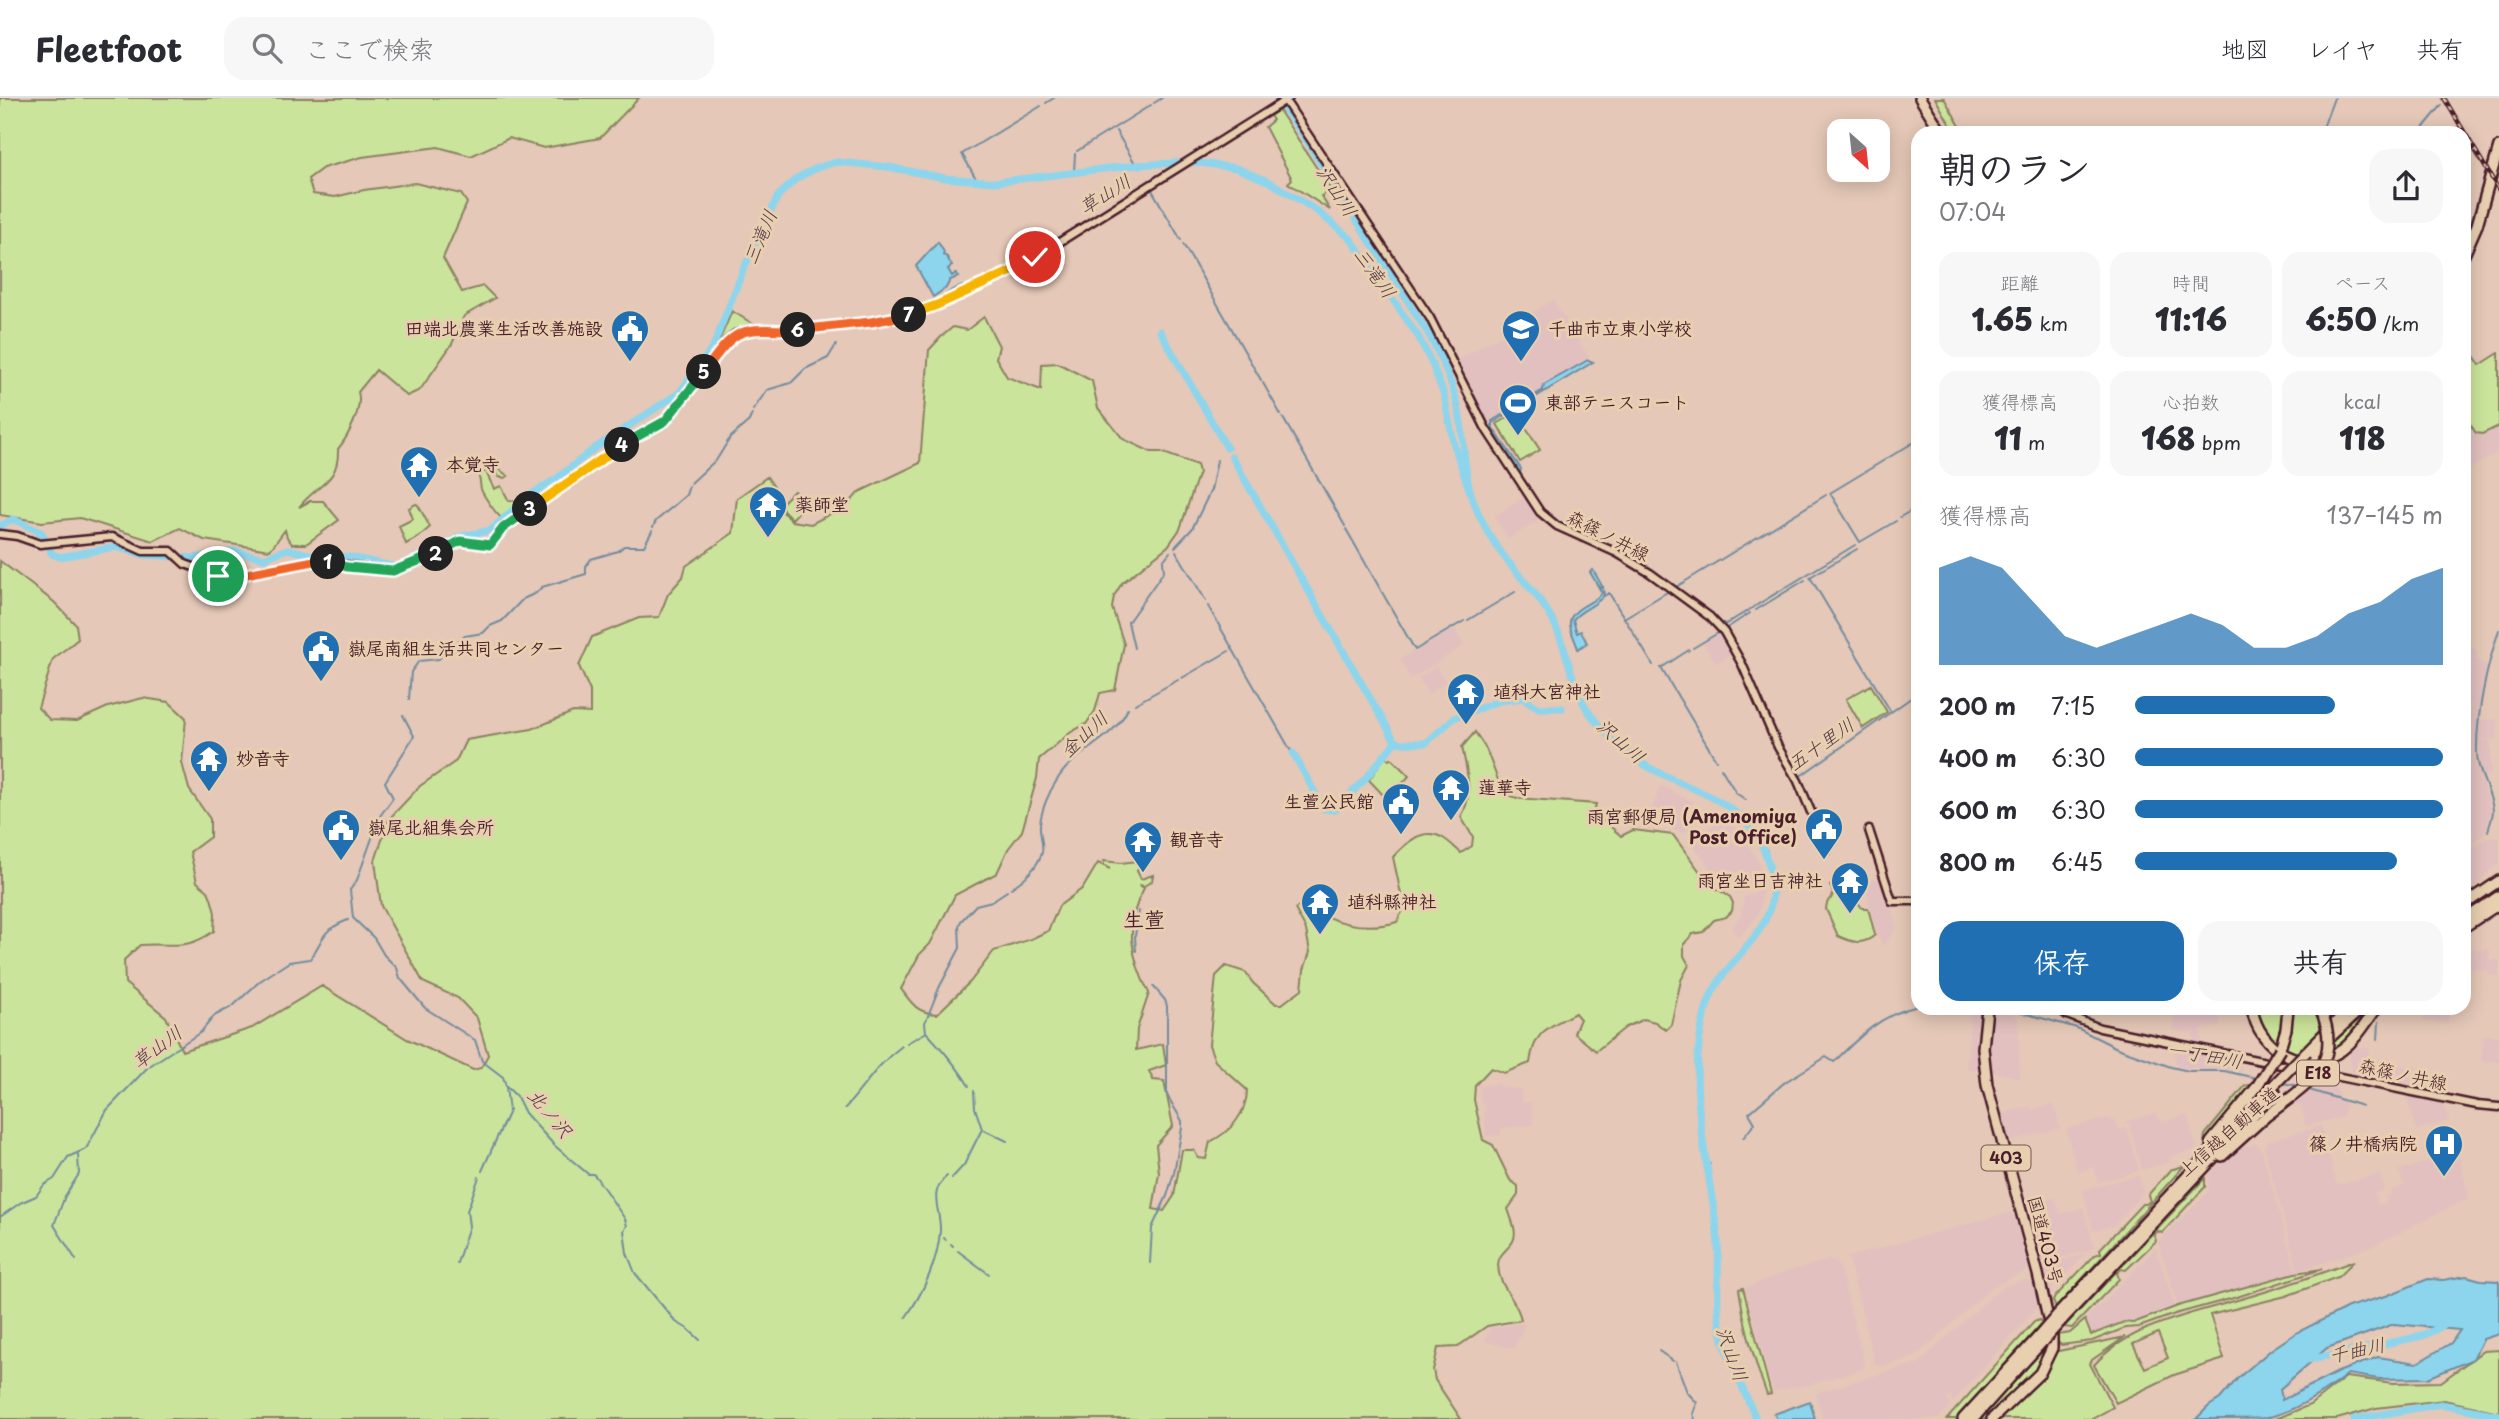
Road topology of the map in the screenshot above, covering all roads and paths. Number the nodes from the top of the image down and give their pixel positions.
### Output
1 (1920, 98) edge
2 (1927, 98) edge
3 (1284, 101) edge
4 (1938, 126) edge
5 (1944, 126) edge
6 (2499, 148) edge
7 (2471, 238) edge
8 (0, 534) edge
9 (1869, 830) dead end
10 (1827, 850) dead end
11 (2499, 881) edge
12 (2499, 889) edge
13 (2499, 896) edge
14 (1911, 901) edge
15 (2487, 903) edge
16 (2471, 915) edge
17 (2471, 915) edge
18 (1986, 1015) edge
19 (2067, 1015) edge
20 (2254, 1015) edge
21 (2287, 1015) edge
22 (2322, 1015) edge
23 (2344, 1015) edge
24 (2353, 1015) edge
25 (2353, 1015) edge
26 (2371, 1015) edge
27 (2319, 1043) junction
28 (2309, 1052) junction
29 (2272, 1091) junction
30 (2499, 1107) edge
31 (2237, 1138) junction
32 (2213, 1144) junction
33 (2197, 1171) junction
34 (2111, 1262) junction
35 (2041, 1338) junction
36 (1963, 1419) edge
37 (1973, 1419) edge
38 (1992, 1419) edge

1 - 4 highway
2 - 5 highway
3 - 8 main road
3 - 10 main road, 森篠ノ井線
6 - 7 highway
9 - 14 main road
11 - 15 highway
12 - 15 highway
13 - 15 highway
15 - 16 highway
15 - 17 highway
18 - 38 highway, 国道403号 / 403
19 - 30 main road, 森篠ノ井線
20 - 26 highway
21 - 32 highway, 上信越自動車道 / E18, bridge
22 - 31 highway, 上信越自動車道 / E18, bridge
23 - 27 highway
24 - 27 highway
25 - 28 highway
27 - 28 highway, 上信越自動車道 / E18
28 - 29 highway, 上信越自動車道 / E18, bridge
29 - 31 highway, 上信越自動車道 / E18
29 - 32 highway, 上信越自動車道 / E18
31 - 33 highway, 上信越自動車道 / E18
32 - 33 highway, 上信越自動車道 / E18
33 - 34 highway, 上信越自動車道 / E18
33 - 34 highway, 上信越自動車道 / E18
34 - 35 highway, 上信越自動車道 / E18, bridge
35 - 36 highway, 上信越自動車道 / E18
35 - 37 highway, 上信越自動車道 / E18

